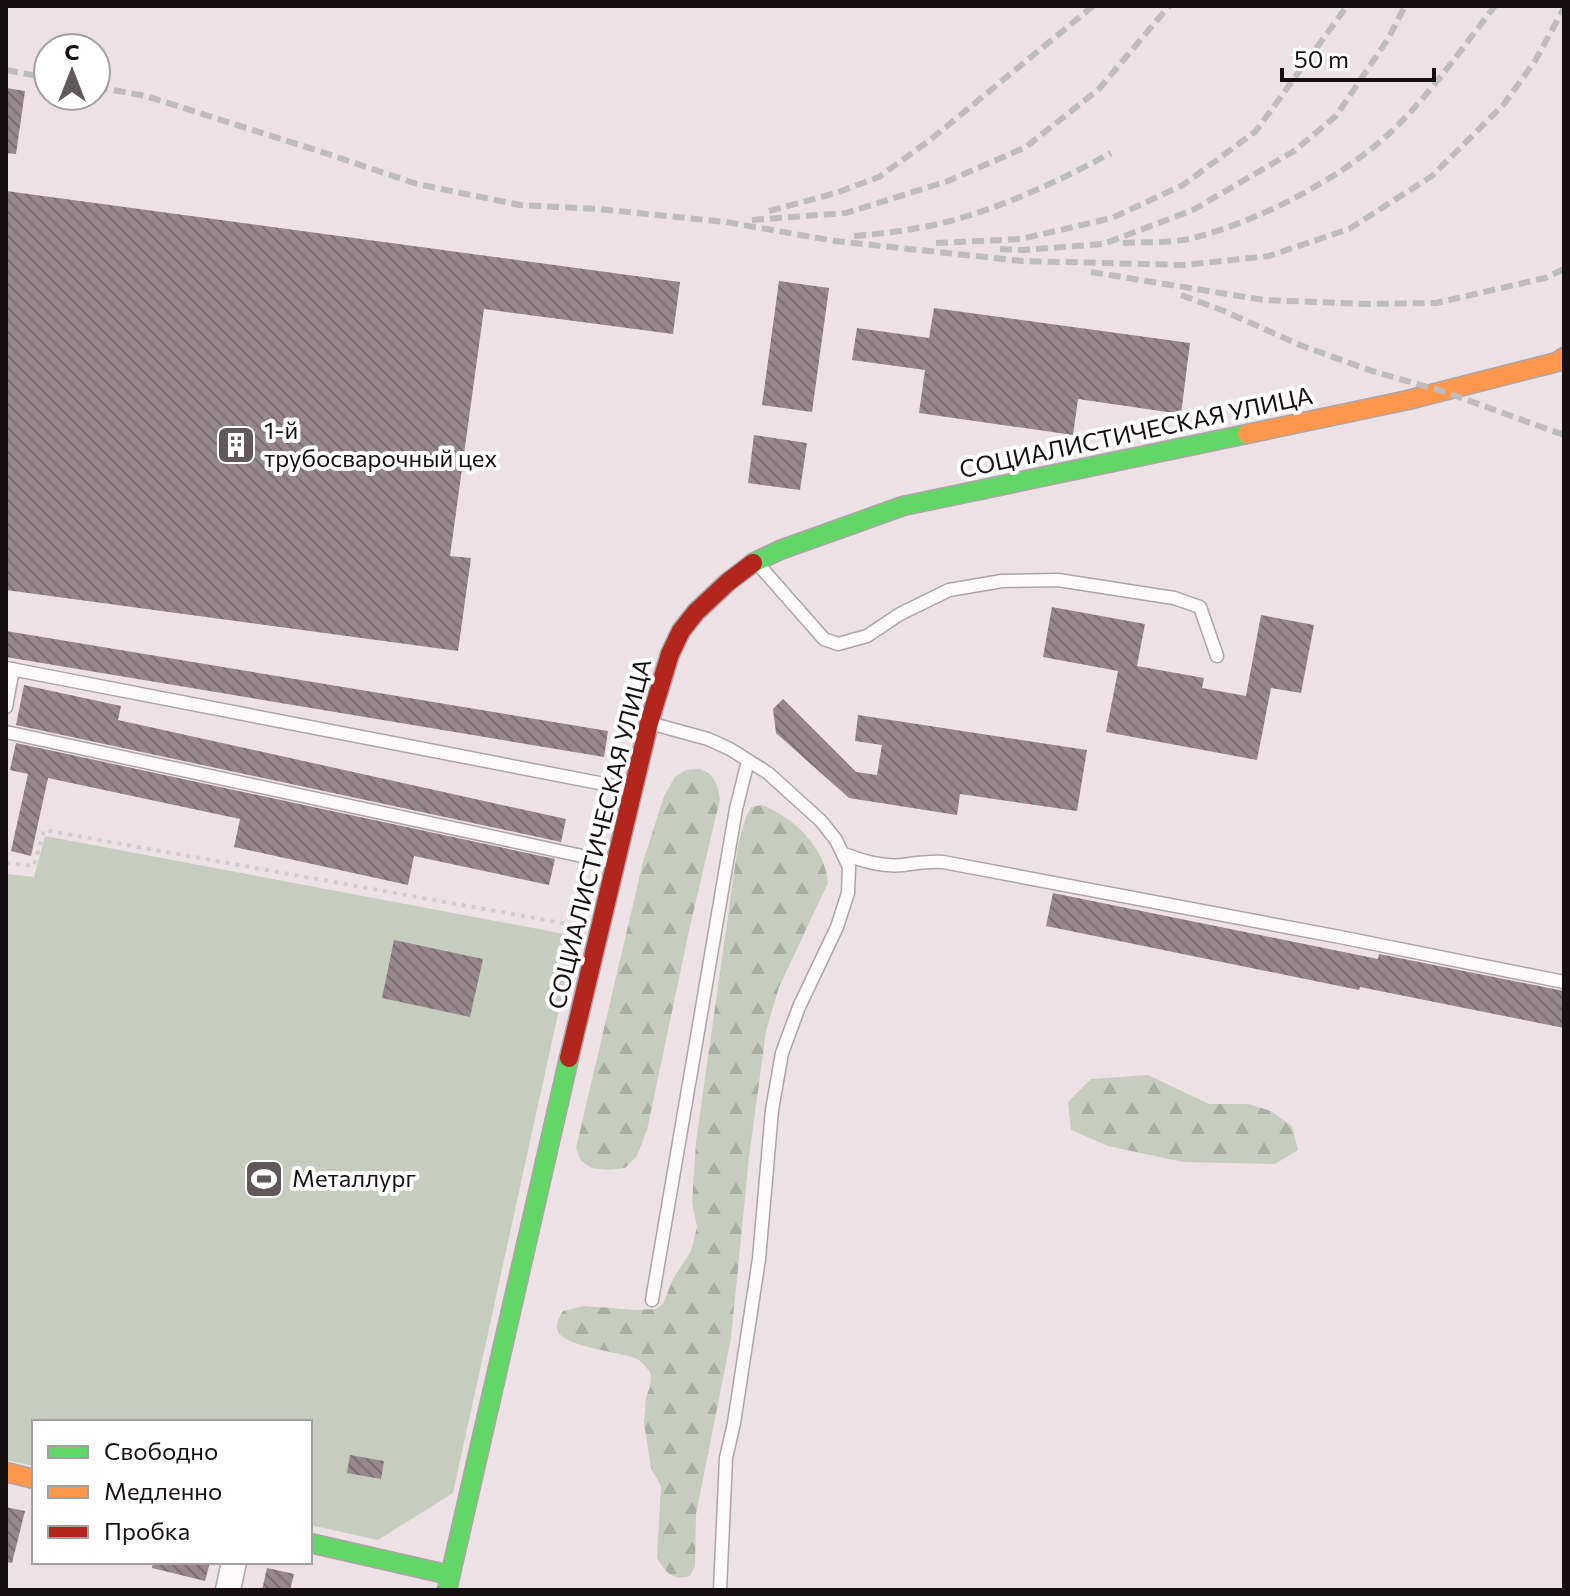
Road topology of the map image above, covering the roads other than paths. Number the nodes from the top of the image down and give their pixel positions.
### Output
1 (1564, 357) edge
2 (755, 562) junction
3 (1217, 656) dead end
4 (10, 668) edge
5 (6, 707) edge
6 (649, 723) junction
7 (6, 732) edge
8 (748, 761) junction
9 (633, 789) junction
10 (844, 854) junction
11 (610, 862) dead end
12 (1564, 982) edge
13 (652, 1300) dead end
14 (6, 1472) edge
15 (32, 1478) edge
16 (312, 1544) edge
17 (234, 1564) edge
18 (448, 1583) edge
19 (228, 1590) edge
20 (720, 1590) edge

1 - 2 street, СОЦИАЛИСТИЧЕСКАЯ УЛИЦА
2 - 3 lane
2 - 6 street, СОЦИАЛИСТИЧЕСКАЯ УЛИЦА
4 - 5 lane
4 - 9 lane
6 - 8 lane
6 - 9 street, СОЦИАЛИСТИЧЕСКАЯ УЛИЦА
7 - 11 lane
8 - 10 lane
8 - 13 lane
9 - 18 street, СОЦИАЛИСТИЧЕСКАЯ УЛИЦА
10 - 12 lane
10 - 20 lane
14 - 15 street
16 - 18 street
17 - 19 street

